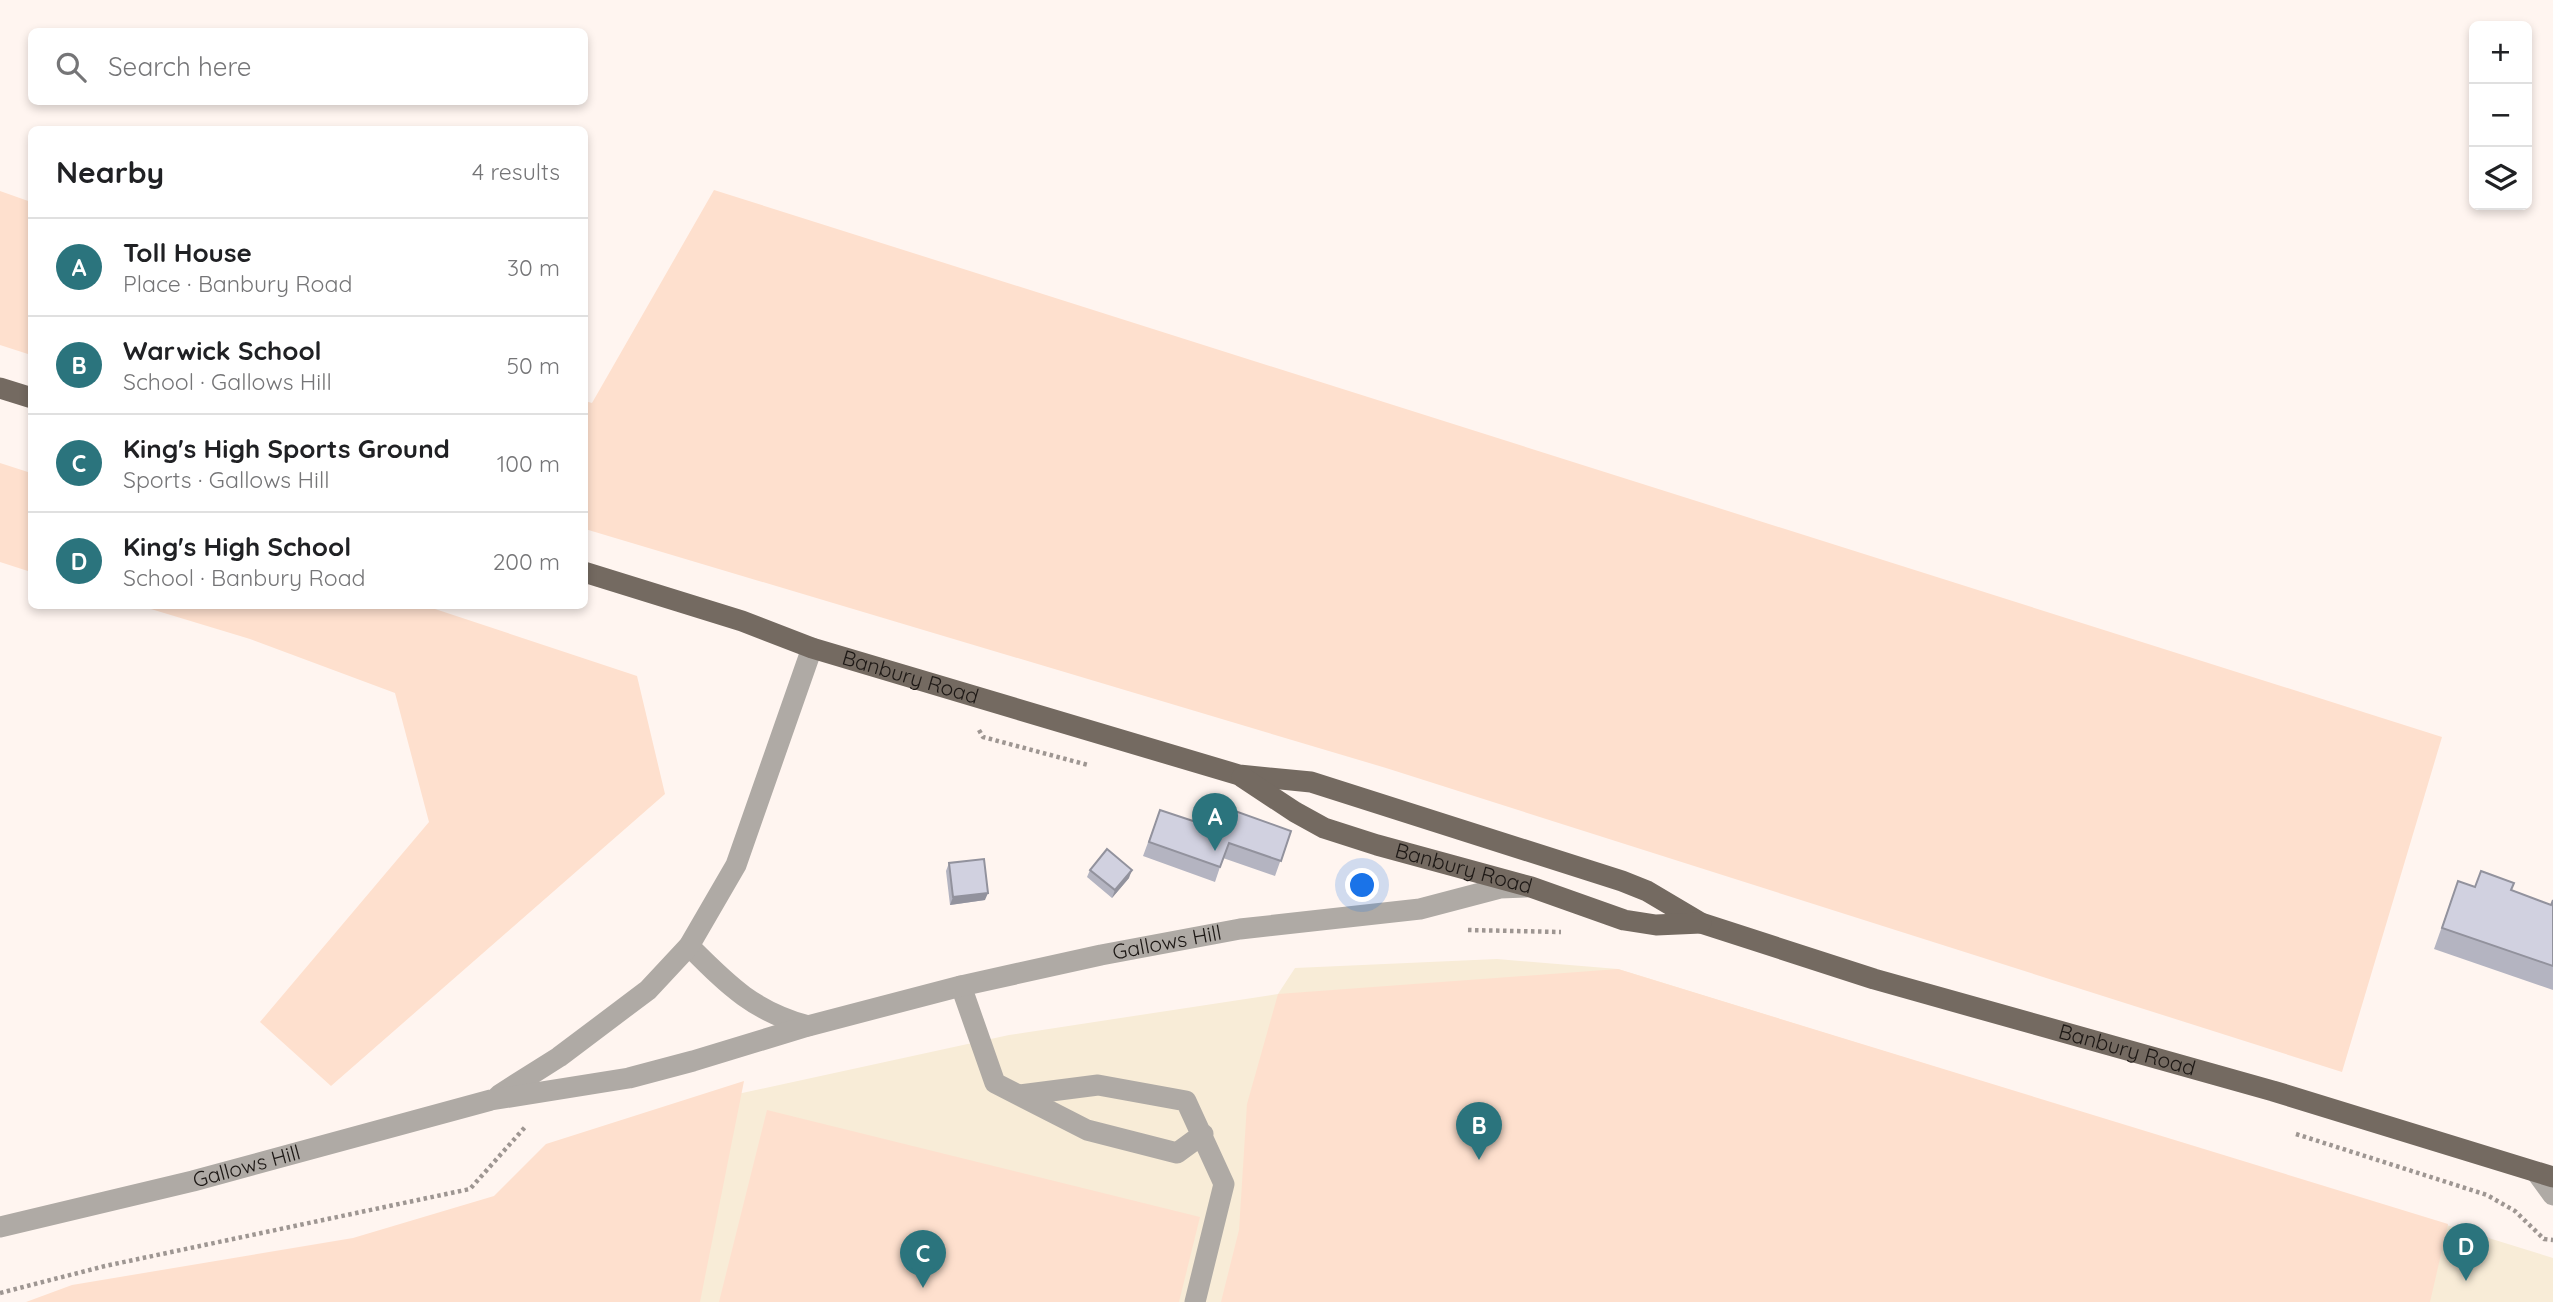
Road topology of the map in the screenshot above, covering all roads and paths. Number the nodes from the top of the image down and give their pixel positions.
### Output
1 (0, 388) edge
2 (28, 397) edge
3 (588, 573) edge
4 (811, 648) junction
5 (983, 737) dead end
6 (1098, 768) dead end
7 (1239, 775) junction
8 (1531, 887) junction
9 (1701, 923) junction
10 (1459, 930) dead end
11 (1565, 932) dead end
12 (689, 946) junction
13 (961, 986) junction
14 (808, 1026) junction
15 (1020, 1095) junction
16 (491, 1100) junction
17 (539, 1123) dead end
18 (2288, 1131) dead end
19 (1203, 1134) junction
20 (2545, 1175) edge
21 (2553, 1195) edge
22 (0, 1227) edge
23 (2553, 1240) edge
24 (0, 1293) edge
25 (1195, 1302) edge

1 - 2 main road
3 - 4 main road, Banbury Road
4 - 7 main road, Banbury Road
4 - 12 street, Gallows Hill
5 - 6 path
7 - 8 main road, Banbury Road
7 - 9 main road, Banbury Road
8 - 9 main road, Banbury Road
8 - 13 street, Gallows Hill
9 - 20 main road, Banbury Road
10 - 11 path
12 - 14 street
12 - 16 street, Gallows Hill
13 - 14 street, Gallows Hill
13 - 15 street
14 - 16 street, Gallows Hill
15 - 19 street
15 - 19 street
16 - 22 street, Gallows Hill
17 - 24 path
18 - 23 path
19 - 25 street
20 - 21 street

